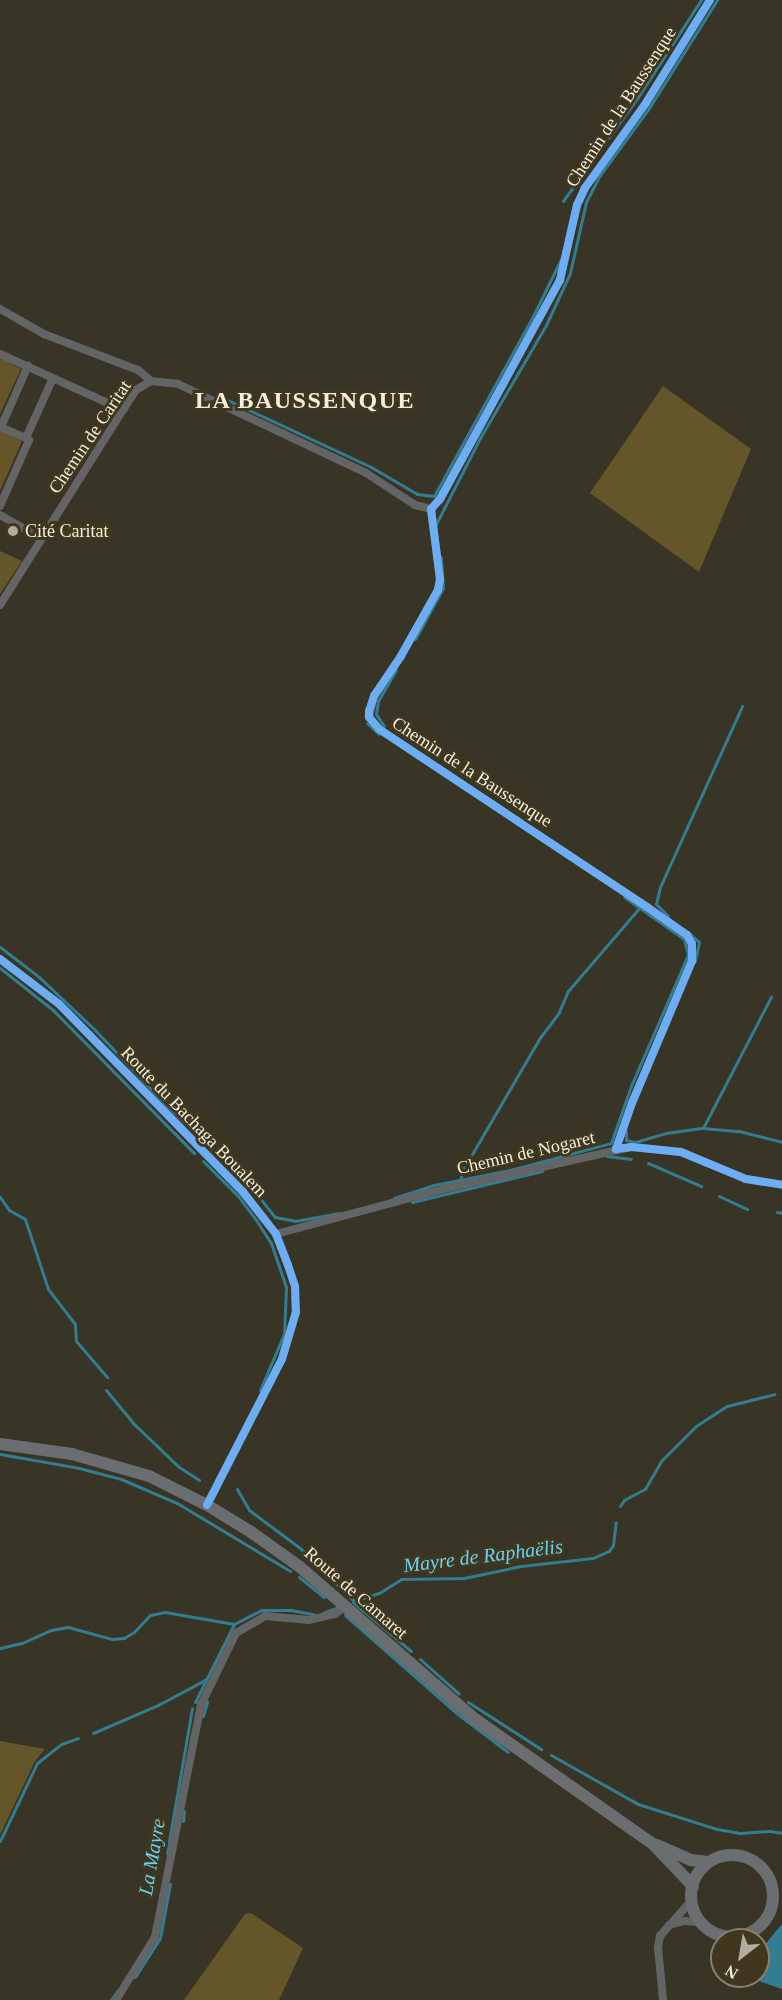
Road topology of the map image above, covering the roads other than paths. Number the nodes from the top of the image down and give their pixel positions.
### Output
1 (710, 0) edge
2 (0, 309) edge
3 (0, 354) edge
4 (28, 366) junction
5 (53, 378) junction
6 (151, 381) junction
7 (123, 410) junction
8 (1, 427) edge
9 (26, 438) junction
10 (0, 506) edge
11 (431, 509) junction
12 (0, 515) edge
13 (42, 539) junction
14 (0, 605) edge
15 (0, 959) edge
16 (616, 1149) junction
17 (782, 1185) edge
18 (276, 1234) junction
19 (0, 1444) edge
20 (207, 1505) junction
21 (337, 1599) junction
22 (652, 1844) junction
23 (708, 1862) junction
24 (769, 1877) junction
25 (782, 1878) edge
26 (693, 1886) junction
27 (692, 1900) junction
28 (777, 1904) edge
29 (700, 1922) junction
30 (666, 1927) junction
31 (116, 2000) edge
32 (663, 2000) edge

1 - 11 street, Chemin de la Baussenque
2 - 6 street
3 - 4 street
4 - 5 street
4 - 8 street
5 - 7 street
5 - 9 street
6 - 7 street, Chemin de Caritat
6 - 11 street
7 - 13 street, Chemin de Caritat
8 - 9 street
9 - 10 street
11 - 16 street, Chemin de la Baussenque
12 - 13 street
13 - 14 street, Chemin de Caritat
15 - 18 street, Route du Bachaga Boualem
16 - 17 street, Chemin de Nogaret
16 - 18 street, Chemin de Nogaret
18 - 20 street, Route du Bachaga Boualem
19 - 20 main road, Route de Camaret
20 - 21 main road, Route de Camaret
21 - 22 main road, Route de Camaret
21 - 31 street
22 - 23 main road, Route de Camaret
22 - 26 main road, Route de Camaret
23 - 24 main road, Route de Camaret
23 - 26 main road
24 - 25 main road
24 - 28 main road
26 - 27 main road
27 - 29 main road
27 - 30 street
28 - 29 main road
29 - 30 street
30 - 32 street

